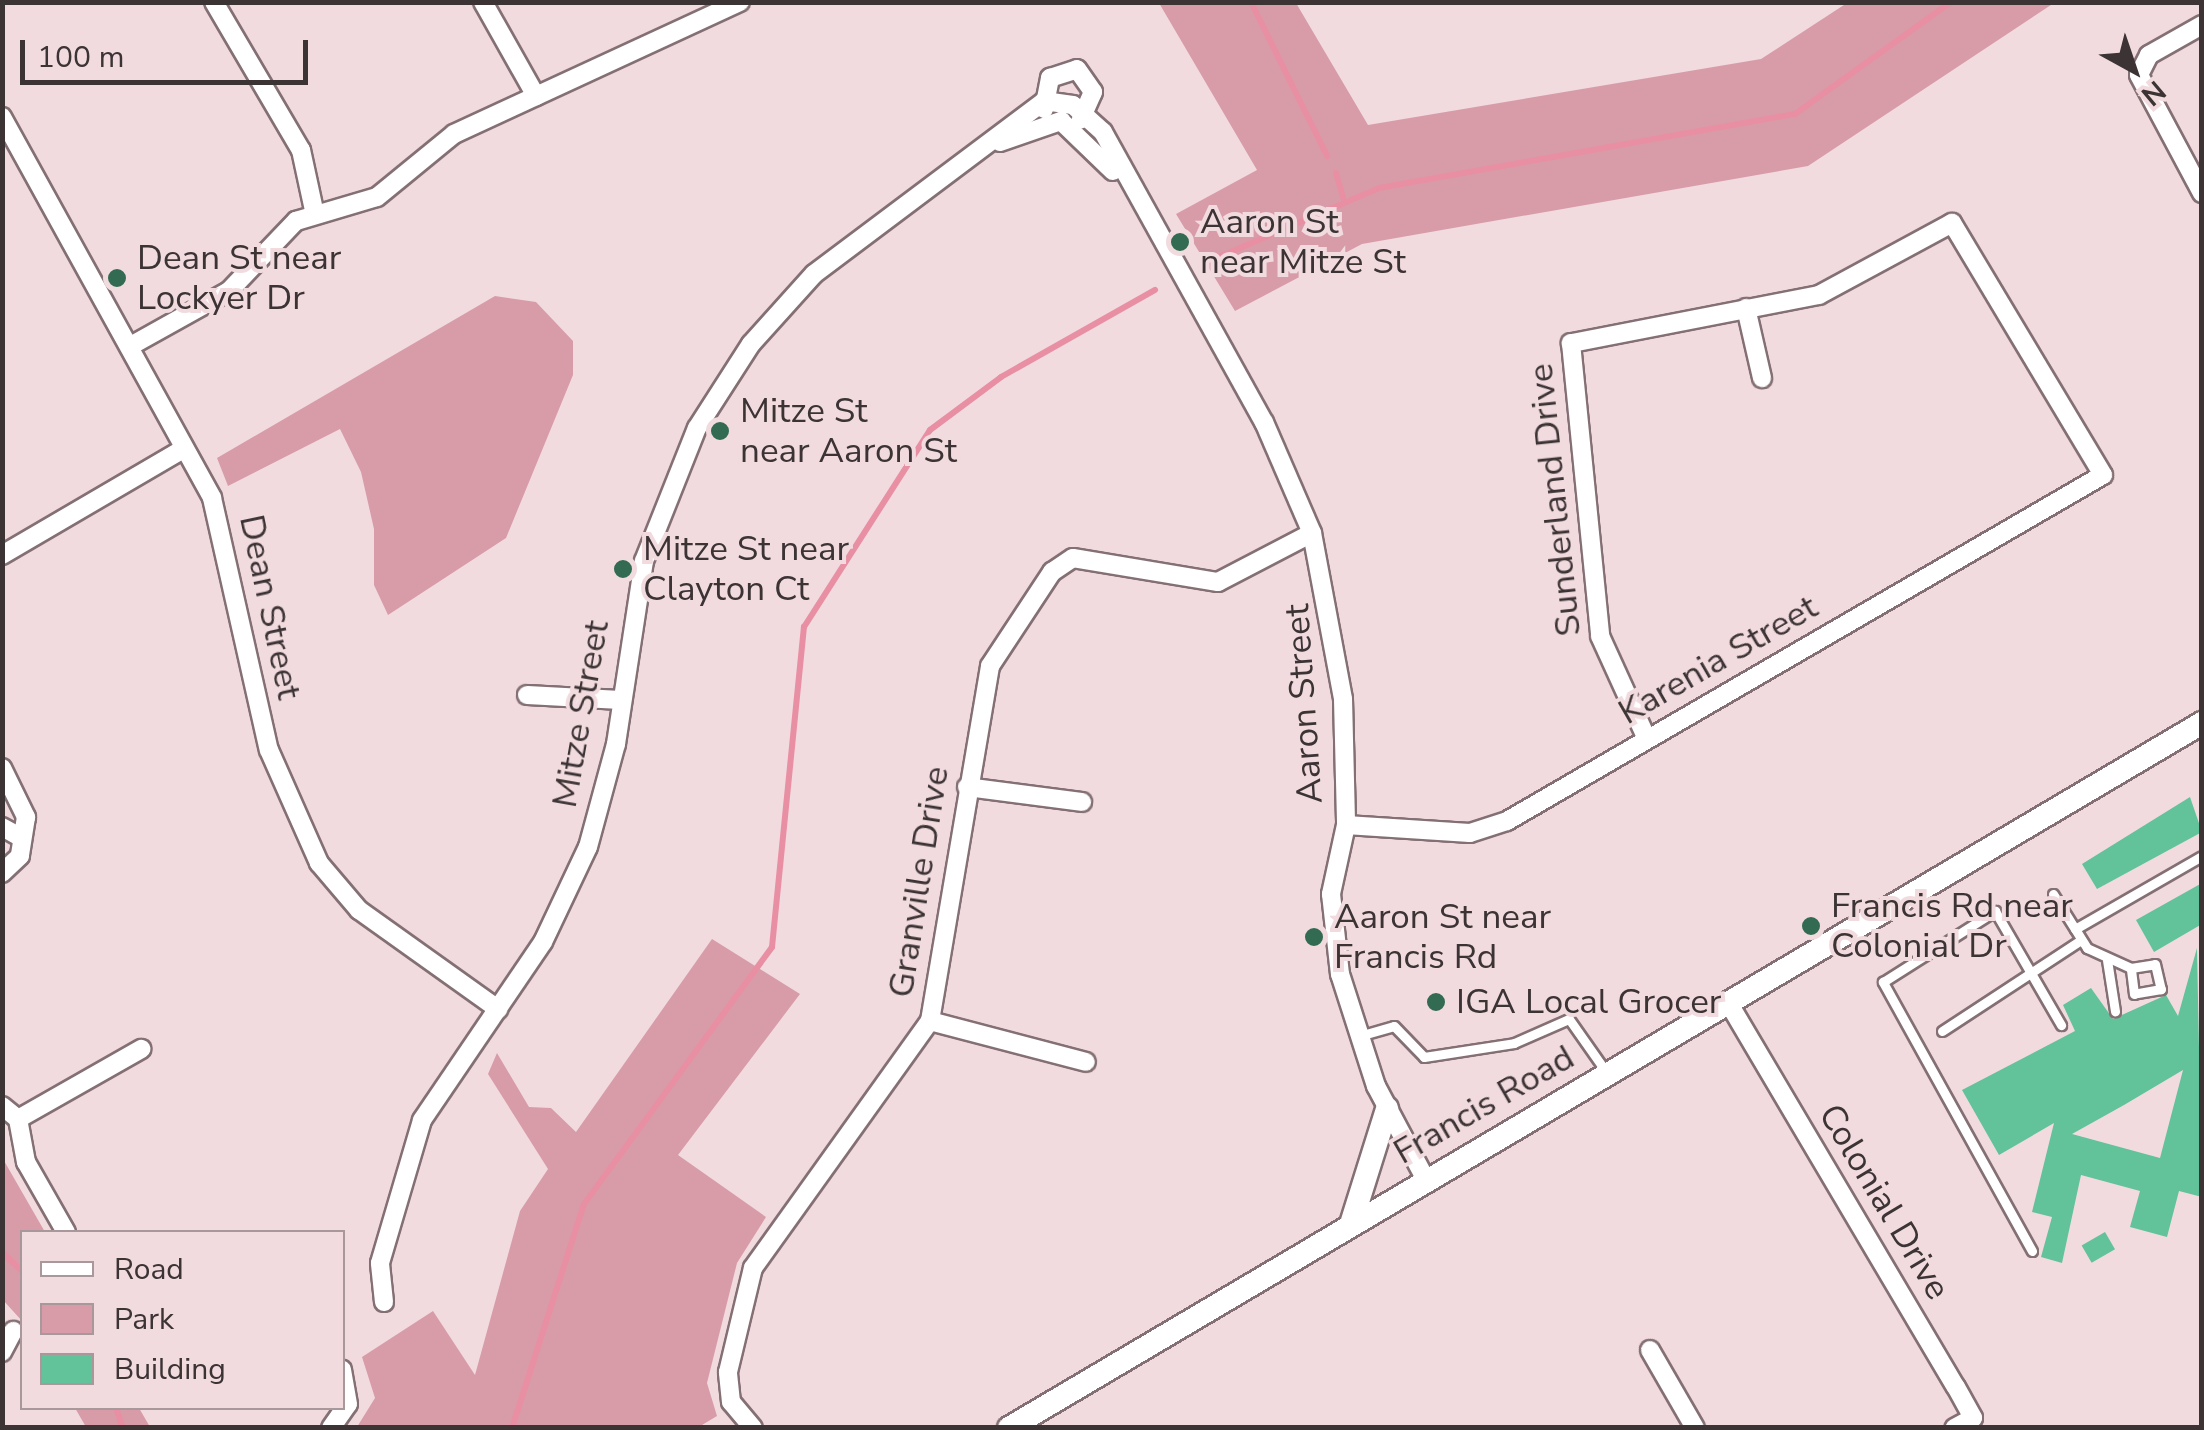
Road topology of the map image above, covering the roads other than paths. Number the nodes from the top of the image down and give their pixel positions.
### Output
1 (214, 2) edge
2 (483, 2) edge
3 (740, 2) edge
4 (2202, 25) edge
5 (536, 96) junction
6 (1064, 114) joint
7 (2, 117) edge
8 (2202, 193) edge
9 (315, 215) junction
10 (1746, 308) junction
11 (134, 344) junction
12 (1762, 378) dead end
13 (180, 451) junction
14 (2103, 475) joint
15 (1312, 532) junction
16 (2, 556) edge
17 (527, 696) dead end
18 (621, 700) junction
19 (2202, 723) edge
20 (1648, 738) junction
21 (2, 768) edge
22 (967, 787) junction
23 (1082, 802) dead end
24 (1346, 825) junction
25 (2, 827) edge
26 (20, 838) junction
27 (2202, 856) edge
28 (2, 874) edge
29 (2054, 894) dead end
30 (2075, 928) junction
31 (2081, 940) junction
32 (2107, 960) junction
33 (2131, 968) junction
34 (2034, 978) junction
35 (1728, 1002) junction
36 (498, 1009) junction
37 (2114, 1011) dead end
38 (930, 1022) junction
39 (2062, 1026) dead end
40 (1942, 1030) dead end
41 (1356, 1037) junction
42 (140, 1048) dead end
43 (1086, 1062) dead end
44 (1607, 1074) junction
45 (2, 1106) edge
46 (1387, 1109) junction
47 (18, 1119) junction
48 (1426, 1180) junction
49 (1350, 1224) junction
50 (65, 1230) edge
51 (2032, 1250) dead end
52 (384, 1302) dead end
53 (13, 1329) edge
54 (1650, 1350) dead end
55 (2, 1352) edge
56 (1039, 1420) edge
57 (753, 1428) edge
58 (1009, 1428) edge
59 (1695, 1428) edge
60 (1954, 1428) edge

1 - 9 street
2 - 5 street
3 - 5 street
4 - 8 street
5 - 9 street
6 - 15 street, Aaron Street
6 - 18 street, Mitze Street
7 - 11 street, Dean Street
9 - 11 street
10 - 12 street
10 - 14 street, Sunderland Drive
10 - 20 street, Sunderland Drive
11 - 13 street, Dean Street
13 - 16 street
13 - 36 street, Dean Street
14 - 20 street, Karenia Street
15 - 22 street, Granville Drive
15 - 24 street, Aaron Street
17 - 18 street
18 - 36 street, Mitze Street
19 - 35 main road, Francis Road
20 - 24 street, Karenia Street
21 - 26 street
22 - 23 street
22 - 38 street, Granville Drive
24 - 41 street, Aaron Street
25 - 26 street
26 - 28 street
27 - 30 lane
29 - 30 lane
30 - 31 lane
31 - 32 lane
31 - 34 lane
32 - 33 lane
32 - 37 lane
33 - 33 lane
34 - 39 lane
34 - 40 lane
34 - 51 lane
35 - 44 main road, Francis Road
35 - 60 street, Colonial Drive
36 - 52 street, Mitze Street
38 - 43 street
38 - 57 street, Granville Drive
41 - 44 lane
41 - 46 street, Aaron Street
42 - 47 street
44 - 48 main road, Francis Road
45 - 47 street
46 - 48 street, Aaron Street
46 - 49 main road
47 - 50 street
48 - 49 main road, Francis Road
49 - 56 main road, Francis Road
53 - 55 street
54 - 59 street
56 - 58 main road, Francis Road

